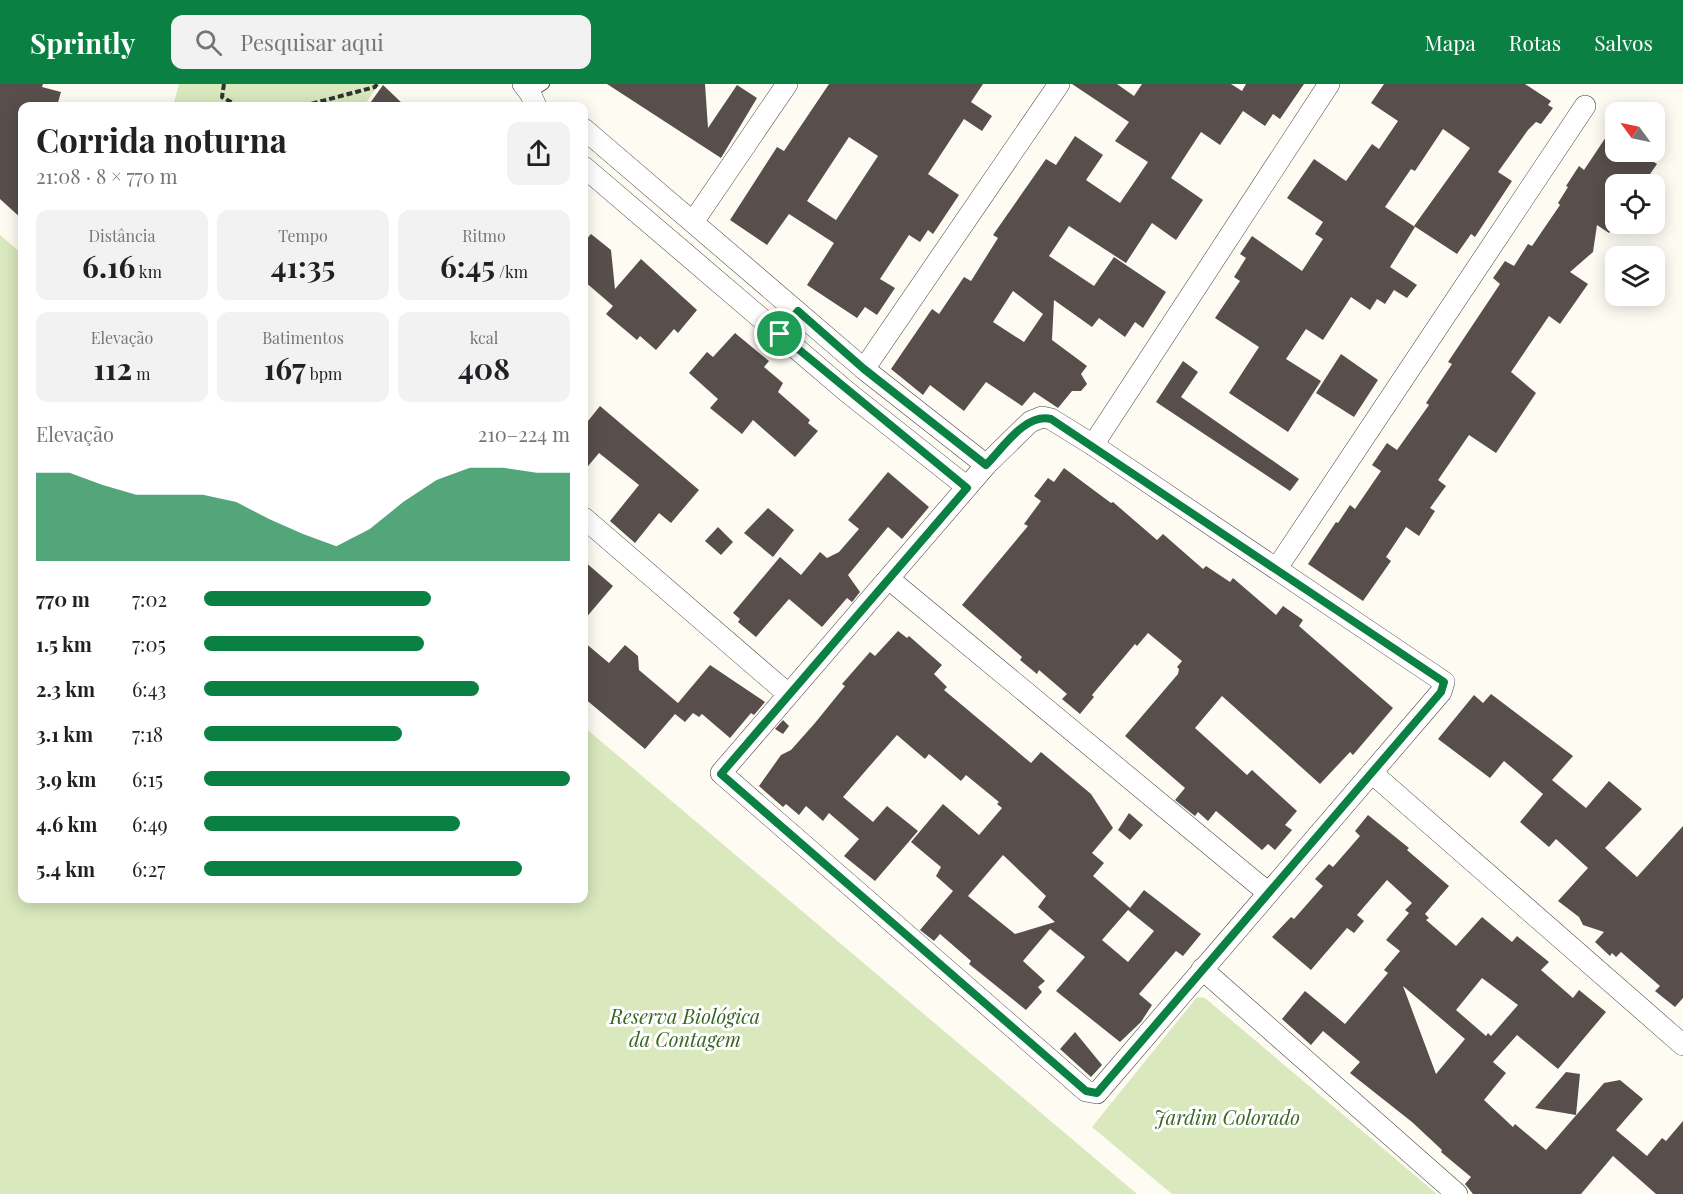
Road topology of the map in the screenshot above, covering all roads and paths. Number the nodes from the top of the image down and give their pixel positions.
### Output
1 (224, 84) edge
2 (377, 84) edge
3 (787, 84) edge
4 (1059, 84) edge
5 (1329, 84) edge
6 (533, 93) edge
7 (231, 102) edge
8 (318, 102) edge
9 (547, 102) edge
10 (1585, 106) dead end
11 (588, 132) edge
12 (588, 169) edge
13 (693, 222) junction
14 (798, 311) junction
15 (780, 334) junction
16 (864, 369) junction
17 (1093, 445) junction
18 (986, 465) junction
19 (967, 488) junction
20 (588, 521) edge
21 (1277, 568) junction
22 (888, 579) junction
23 (788, 694) junction
24 (1372, 773) junction
25 (1267, 892) junction
26 (1202, 969) junction
27 (1683, 1045) edge
28 (1457, 1194) edge

1 - 7 path
2 - 8 path
3 - 13 street
4 - 16 street
5 - 17 street
6 - 9 street
10 - 21 street
11 - 13 street
12 - 15 street
13 - 14 street
14 - 15 street
14 - 16 street
15 - 19 street
16 - 18 street
17 - 18 street
17 - 21 street
18 - 19 street
19 - 22 street
20 - 23 street
21 - 24 street
22 - 23 street
22 - 25 street
23 - 26 street
24 - 25 street
24 - 27 street
25 - 26 street
26 - 28 street

